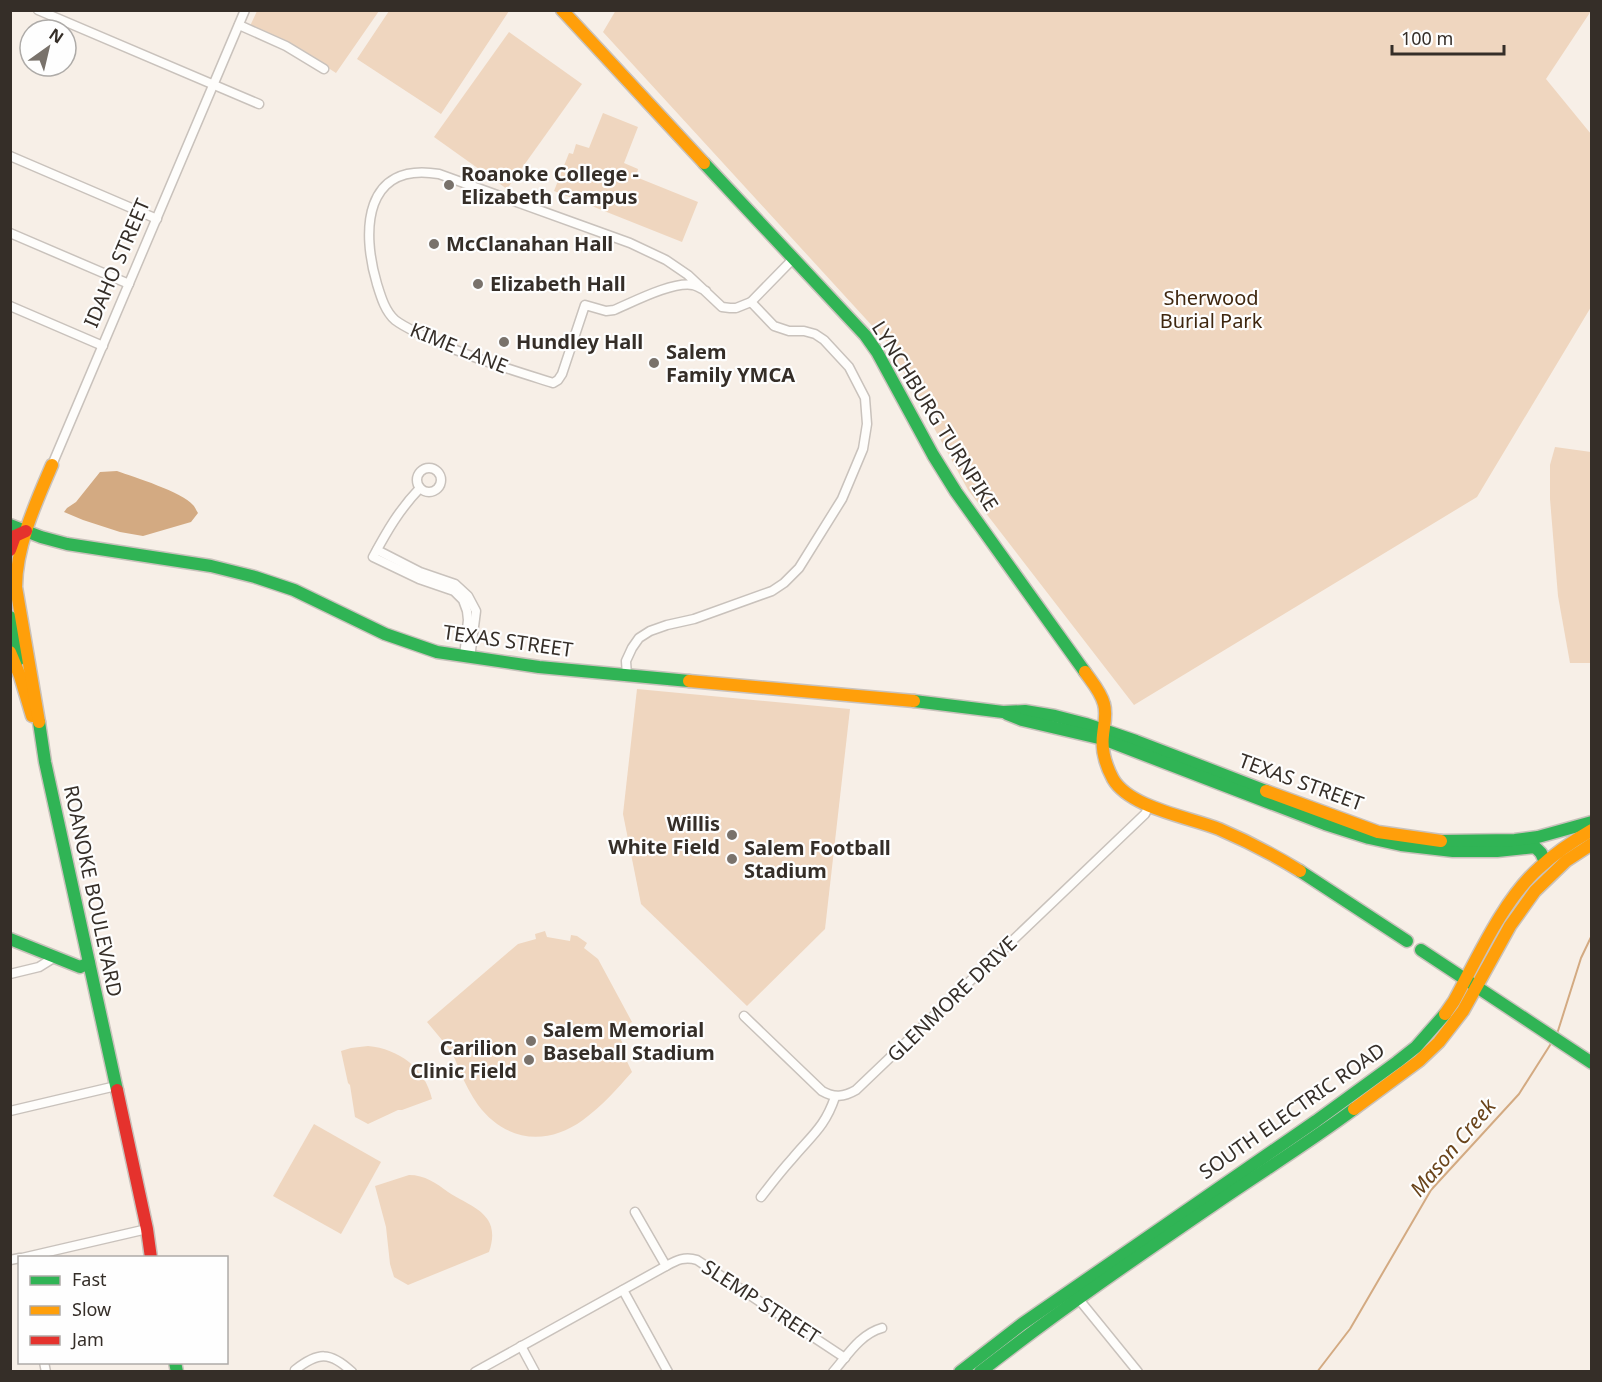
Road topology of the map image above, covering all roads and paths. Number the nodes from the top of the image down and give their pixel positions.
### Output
1 (38, 10) edge
2 (245, 10) edge
3 (562, 10) edge
4 (239, 25) junction
5 (324, 69) dead end
6 (214, 85) junction
7 (259, 104) dead end
8 (10, 156) edge
9 (157, 219) junction
10 (10, 234) edge
11 (794, 258) junction
12 (129, 284) junction
13 (706, 291) junction
14 (752, 302) junction
15 (10, 306) edge
16 (103, 346) junction
17 (52, 465) joint
18 (420, 488) dead end
19 (10, 525) edge
20 (26, 531) junction
21 (10, 550) edge
22 (10, 617) edge
23 (10, 652) edge
24 (467, 657) junction
25 (20, 676) junction
26 (627, 676) junction
27 (1104, 735) junction
28 (42, 746) junction
29 (1149, 806) junction
30 (1592, 822) edge
31 (1592, 830) edge
32 (1592, 844) edge
33 (1545, 862) junction
34 (10, 939) edge
35 (1407, 941) dead end
36 (1421, 950) dead end
37 (55, 957) junction
38 (90, 963) junction
39 (10, 974) edge
40 (1466, 980) junction
41 (1477, 987) junction
42 (744, 1017) dead end
43 (1590, 1057) edge
44 (116, 1086) junction
45 (835, 1096) junction
46 (10, 1111) edge
47 (761, 1197) dead end
48 (635, 1212) dead end
49 (147, 1229) junction
50 (30, 1256) edge
51 (151, 1256) edge
52 (666, 1266) junction
53 (622, 1290) junction
54 (1075, 1294) junction
55 (882, 1328) dead end
56 (521, 1346) junction
57 (845, 1358) junction
58 (295, 1370) edge
59 (352, 1371) edge
60 (475, 1371) edge
61 (535, 1371) edge
62 (668, 1371) edge
63 (832, 1371) edge
64 (960, 1371) edge
65 (980, 1371) edge
66 (1138, 1371) edge

1 - 6 street
2 - 4 street, IDAHO STREET
3 - 11 main road, LYNCHBURG TURNPIKE
4 - 5 street
4 - 6 street, IDAHO STREET
6 - 7 street
6 - 9 street, IDAHO STREET
8 - 9 street
9 - 12 street, IDAHO STREET
10 - 12 street
11 - 14 street
11 - 27 main road, LYNCHBURG TURNPIKE
12 - 16 street, IDAHO STREET
13 - 13 street, KIME LANE
13 - 14 street, KIME LANE
14 - 26 street
15 - 16 street
16 - 17 street, IDAHO STREET
17 - 20 main road, IDAHO STREET
18 - 24 street
19 - 20 main road
20 - 21 main road
20 - 24 main road, TEXAS STREET
20 - 28 main road, ROANOKE BOULEVARD
22 - 25 main road
23 - 25 main road
24 - 26 main road, TEXAS STREET
25 - 28 main road
26 - 27 main road, TEXAS STREET
27 - 29 main road, LYNCHBURG TURNPIKE
27 - 30 main road, TEXAS STREET
27 - 33 main road, TEXAS STREET
28 - 38 main road, ROANOKE BOULEVARD
29 - 35 main road, LYNCHBURG TURNPIKE
29 - 45 street, GLENMORE DRIVE
31 - 33 main road, SOUTH ELECTRIC ROAD
32 - 41 main road, SOUTH ELECTRIC ROAD
33 - 40 main road, SOUTH ELECTRIC ROAD
34 - 37 main road
36 - 40 main road
37 - 38 main road
37 - 39 street
38 - 44 main road, ROANOKE BOULEVARD
40 - 41 main road
40 - 54 main road, SOUTH ELECTRIC ROAD
41 - 43 main road
41 - 54 main road, SOUTH ELECTRIC ROAD
42 - 45 street
44 - 46 street
44 - 49 main road, ROANOKE BOULEVARD
45 - 47 street
48 - 52 street
49 - 50 street
49 - 51 main road, ROANOKE BOULEVARD
52 - 53 street
52 - 57 street, SLEMP STREET
53 - 56 street
53 - 62 street
54 - 64 main road, SOUTH ELECTRIC ROAD
54 - 65 main road, SOUTH ELECTRIC ROAD
54 - 66 street
55 - 57 street
56 - 60 street
56 - 61 street
57 - 63 street
58 - 59 street

